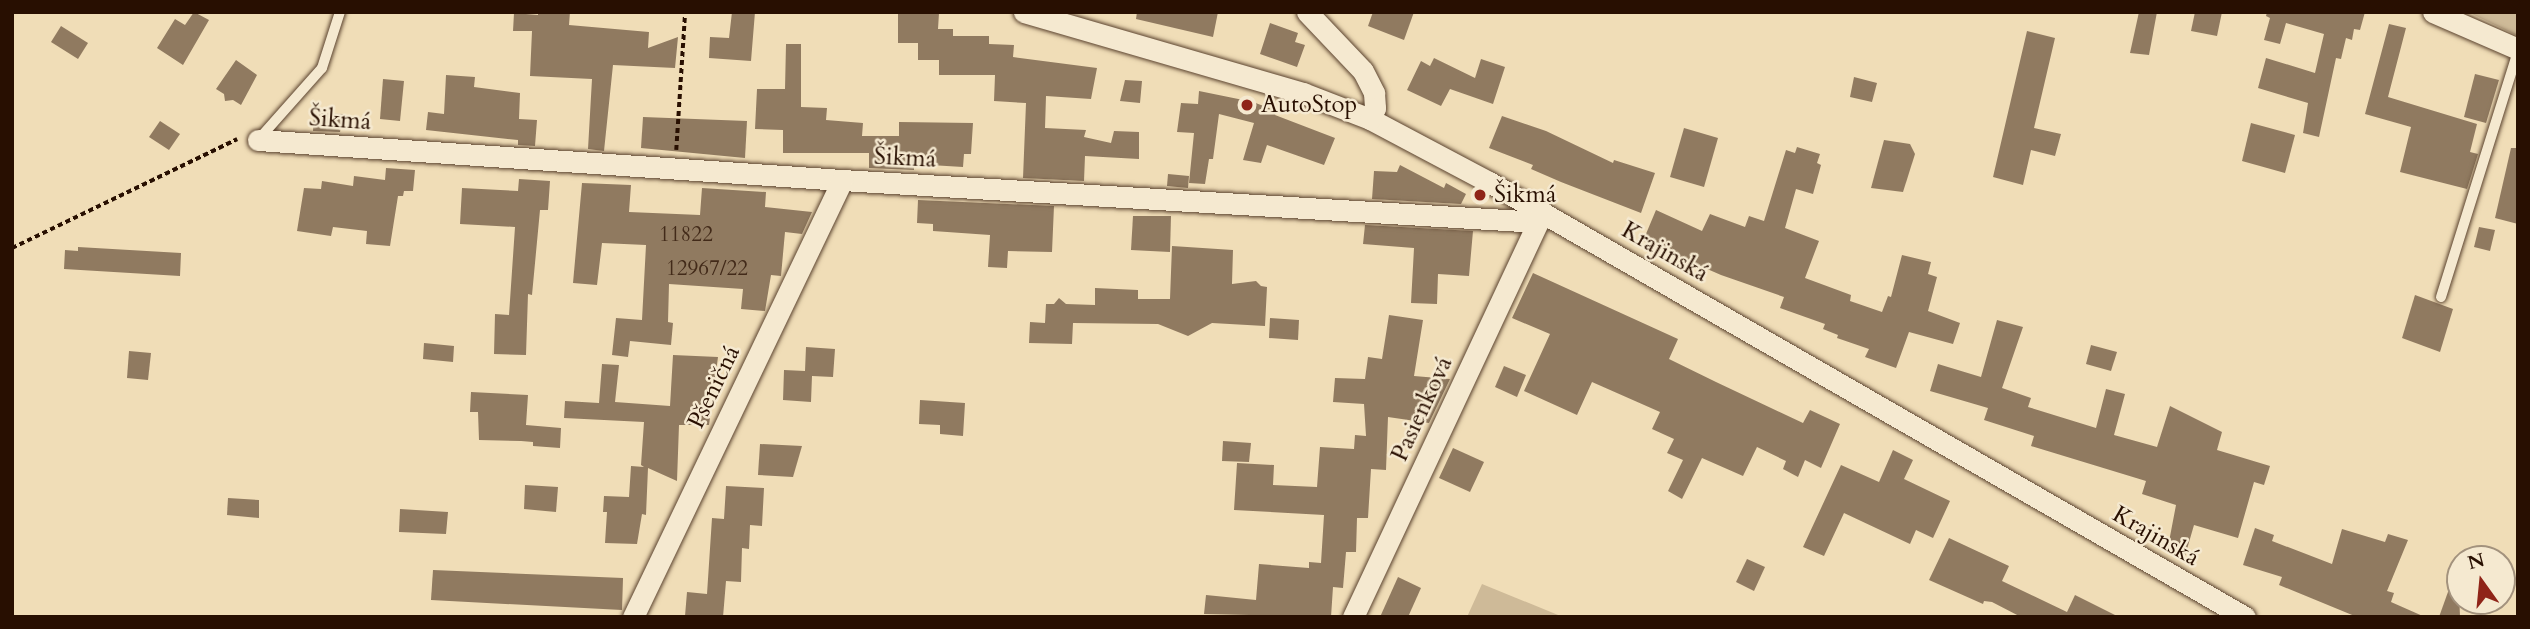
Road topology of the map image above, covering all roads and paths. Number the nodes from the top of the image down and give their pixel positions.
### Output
1 (340, 12) edge
2 (685, 12) edge
3 (1024, 12) edge
4 (1307, 12) edge
5 (2433, 12) edge
6 (2518, 50) edge
7 (1370, 119) junction
8 (258, 140) junction
9 (676, 153) dead end
10 (842, 180) junction
11 (1540, 217) junction
12 (12, 248) edge
13 (2441, 297) dead end
14 (633, 617) edge
15 (1353, 617) edge
16 (2245, 617) edge

1 - 8 lane
2 - 9 path
3 - 7 street, Krajinská
4 - 7 street
5 - 6 street
6 - 13 lane
7 - 11 street, Krajinská
8 - 10 street, Šikmá
8 - 12 path
10 - 11 street, Šikmá
10 - 14 street, Pšeničná
11 - 15 street, Pasienková
11 - 16 street, Krajinská

